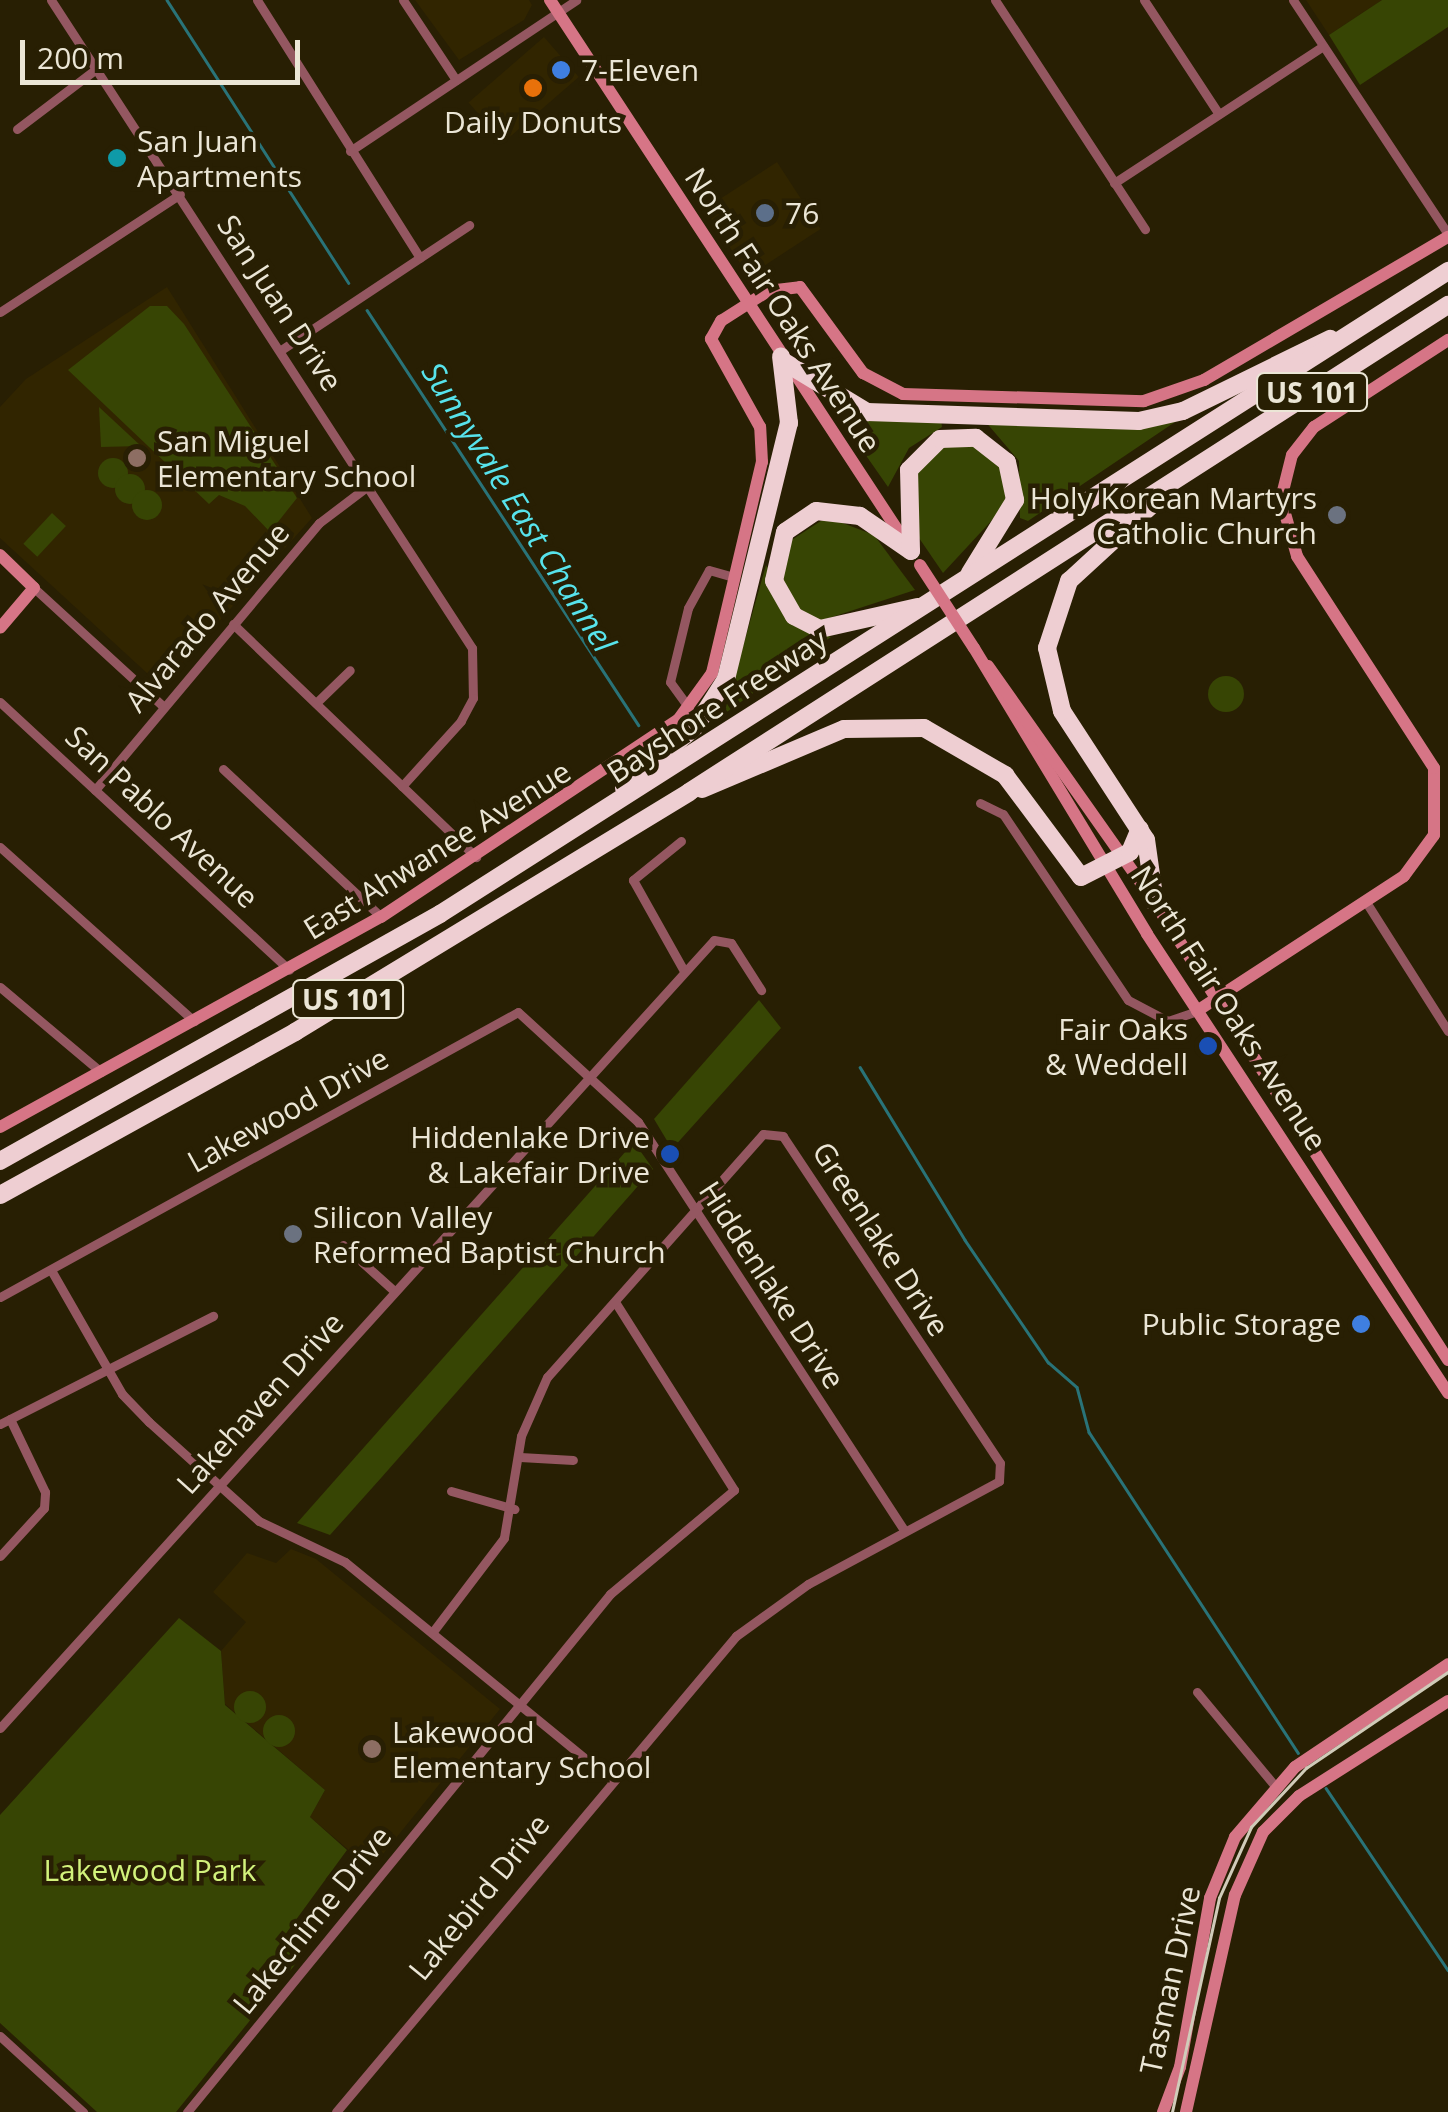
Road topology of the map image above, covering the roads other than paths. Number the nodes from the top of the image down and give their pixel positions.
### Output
1 (51, 0) edge
2 (257, 0) edge
3 (403, 0) edge
4 (576, 0) edge
5 (995, 0) edge
6 (1144, 0) edge
7 (1293, 0) edge
8 (554, 6) edge
9 (1323, 46) junction
10 (96, 69) junction
11 (456, 80) junction
12 (1219, 114) junction
13 (17, 129) dead end
14 (350, 151) junction
15 (1114, 183) junction
16 (180, 194) junction
17 (469, 225) dead end
18 (1145, 230) dead end
19 (1448, 236) edge
20 (420, 258) junction
21 (1448, 271) edge
22 (748, 303) junction
23 (1448, 305) edge
24 (0, 312) edge
25 (1354, 331) junction
26 (1448, 340) edge
27 (280, 350) junction
28 (784, 360) junction
29 (1176, 480) junction
30 (368, 486) junction
31 (0, 555) edge
32 (915, 558) junction
33 (734, 577) junction
34 (966, 579) junction
35 (34, 588) junction
36 (923, 607) junction
37 (233, 624) junction
38 (0, 628) edge
39 (350, 670) dead end
40 (0, 702) edge
41 (316, 704) junction
42 (164, 707) junction
43 (689, 708) junction
44 (223, 769) dead end
45 (402, 786) junction
46 (96, 790) junction
47 (689, 792) junction
48 (980, 803) dead end
49 (591, 820) junction
50 (1140, 829) junction
51 (681, 841) dead end
52 (0, 847) edge
53 (478, 858) junction
54 (1115, 862) junction
55 (1366, 902) junction
56 (1155, 903) junction
57 (382, 917) junction
58 (288, 970) junction
59 (684, 971) junction
60 (0, 986) edge
61 (760, 990) dead end
62 (1214, 1000) junction
63 (1198, 1011) junction
64 (194, 1021) junction
65 (1448, 1031) edge
66 (101, 1072) junction
67 (590, 1074) junction
68 (0, 1127) edge
69 (0, 1161) edge
70 (0, 1196) edge
71 (694, 1212) junction
72 (343, 1245) dead end
73 (51, 1270) junction
74 (392, 1289) junction
75 (0, 1298) edge
76 (615, 1302) junction
77 (213, 1316) dead end
78 (1448, 1360) edge
79 (105, 1368) junction
80 (1448, 1392) edge
81 (5, 1422) edge
82 (520, 1457) junction
83 (574, 1460) dead end
84 (1001, 1477) joint
85 (220, 1486) junction
86 (450, 1491) dead end
87 (514, 1509) junction
88 (905, 1531) junction
89 (0, 1556) edge
90 (432, 1633) junction
91 (1448, 1664) edge
92 (1197, 1692) dead end
93 (1448, 1701) edge
94 (520, 1705) junction
95 (0, 1728) edge
96 (608, 1778) junction
97 (1275, 1786) junction
98 (0, 2036) edge
99 (83, 2112) edge
100 (187, 2112) edge
101 (336, 2112) edge
102 (1163, 2112) edge
103 (1186, 2112) edge

1 - 10 street, San Juan Drive
2 - 14 street
3 - 11 street
4 - 8 street
5 - 15 street
6 - 12 street
7 - 9 street
8 - 11 street
8 - 22 street, North Fair Oaks Avenue
9 - 12 street
9 - 19 street
10 - 13 street
10 - 16 street, San Juan Drive
11 - 14 street
12 - 15 street
14 - 20 street
15 - 18 street
16 - 24 street
16 - 27 street, San Juan Drive
17 - 20 street
19 - 22 street, East Ahwanee Avenue
20 - 27 street
21 - 25 highway, Bayshore Freeway / US 101
22 - 28 street, North Fair Oaks Avenue
22 - 33 street, East Ahwanee Avenue
23 - 29 highway, Bayshore Freeway / US 101
25 - 28 highway
25 - 34 highway, Bayshore Freeway / US 101
26 - 55 street
27 - 30 street, San Juan Drive
28 - 32 street, North Fair Oaks Avenue
28 - 49 highway
29 - 47 highway, Bayshore Freeway / US 101
29 - 50 highway
30 - 37 street, Alvarado Avenue
30 - 45 street, San Juan Drive
31 - 35 street
32 - 34 highway
32 - 36 highway
32 - 54 street, North Fair Oaks Avenue, bridge
33 - 43 street, East Ahwanee Avenue
33 - 43 street
34 - 36 highway, Bayshore Freeway / US 101
35 - 38 street
35 - 42 street
36 - 49 highway, Bayshore Freeway / US 101
37 - 41 street
37 - 42 street, Alvarado Avenue
39 - 41 street
40 - 46 street, San Pablo Avenue
41 - 45 street
42 - 46 street, Alvarado Avenue
43 - 53 street, East Ahwanee Avenue
44 - 57 street
45 - 53 street
46 - 58 street, San Pablo Avenue
47 - 54 highway
47 - 70 highway, Bayshore Freeway / US 101
48 - 63 street
49 - 69 highway, Bayshore Freeway / US 101
50 - 54 highway
50 - 56 highway
51 - 59 street
52 - 64 street
53 - 57 street, East Ahwanee Avenue
54 - 56 street, North Fair Oaks Avenue
54 - 63 street, North Fair Oaks Avenue
55 - 62 street
55 - 65 street
56 - 62 street, North Fair Oaks Avenue
57 - 58 street, East Ahwanee Avenue
58 - 64 street, East Ahwanee Avenue
59 - 61 street
59 - 67 street, Lakehaven Drive
60 - 66 street
62 - 63 street
62 - 78 street, North Fair Oaks Avenue
63 - 80 street, North Fair Oaks Avenue
64 - 66 street, East Ahwanee Avenue
66 - 68 street, East Ahwanee Avenue
67 - 71 street, Hiddenlake Drive
67 - 73 street, Lakewood Drive
67 - 74 street, Lakehaven Drive
71 - 76 street
71 - 84 street, Greenlake Drive
71 - 88 street, Hiddenlake Drive
72 - 74 street
73 - 75 street, Lakewood Drive
73 - 79 street
74 - 85 street, Lakehaven Drive
76 - 82 street
76 - 94 street, Lakechime Drive
77 - 79 street
79 - 81 street
79 - 85 street
81 - 89 street
82 - 83 street
82 - 87 street
84 - 88 street, Lakebird Drive
85 - 90 street
85 - 95 street, Lakehaven Drive
86 - 87 street
87 - 90 street
88 - 96 street, Lakebird Drive
90 - 94 street
91 - 97 street, Tasman Drive
92 - 97 street
93 - 103 street, Tasman Drive
94 - 96 street
94 - 100 street, Lakechime Drive
96 - 101 street, Lakebird Drive
97 - 102 street, Tasman Drive
98 - 99 street

